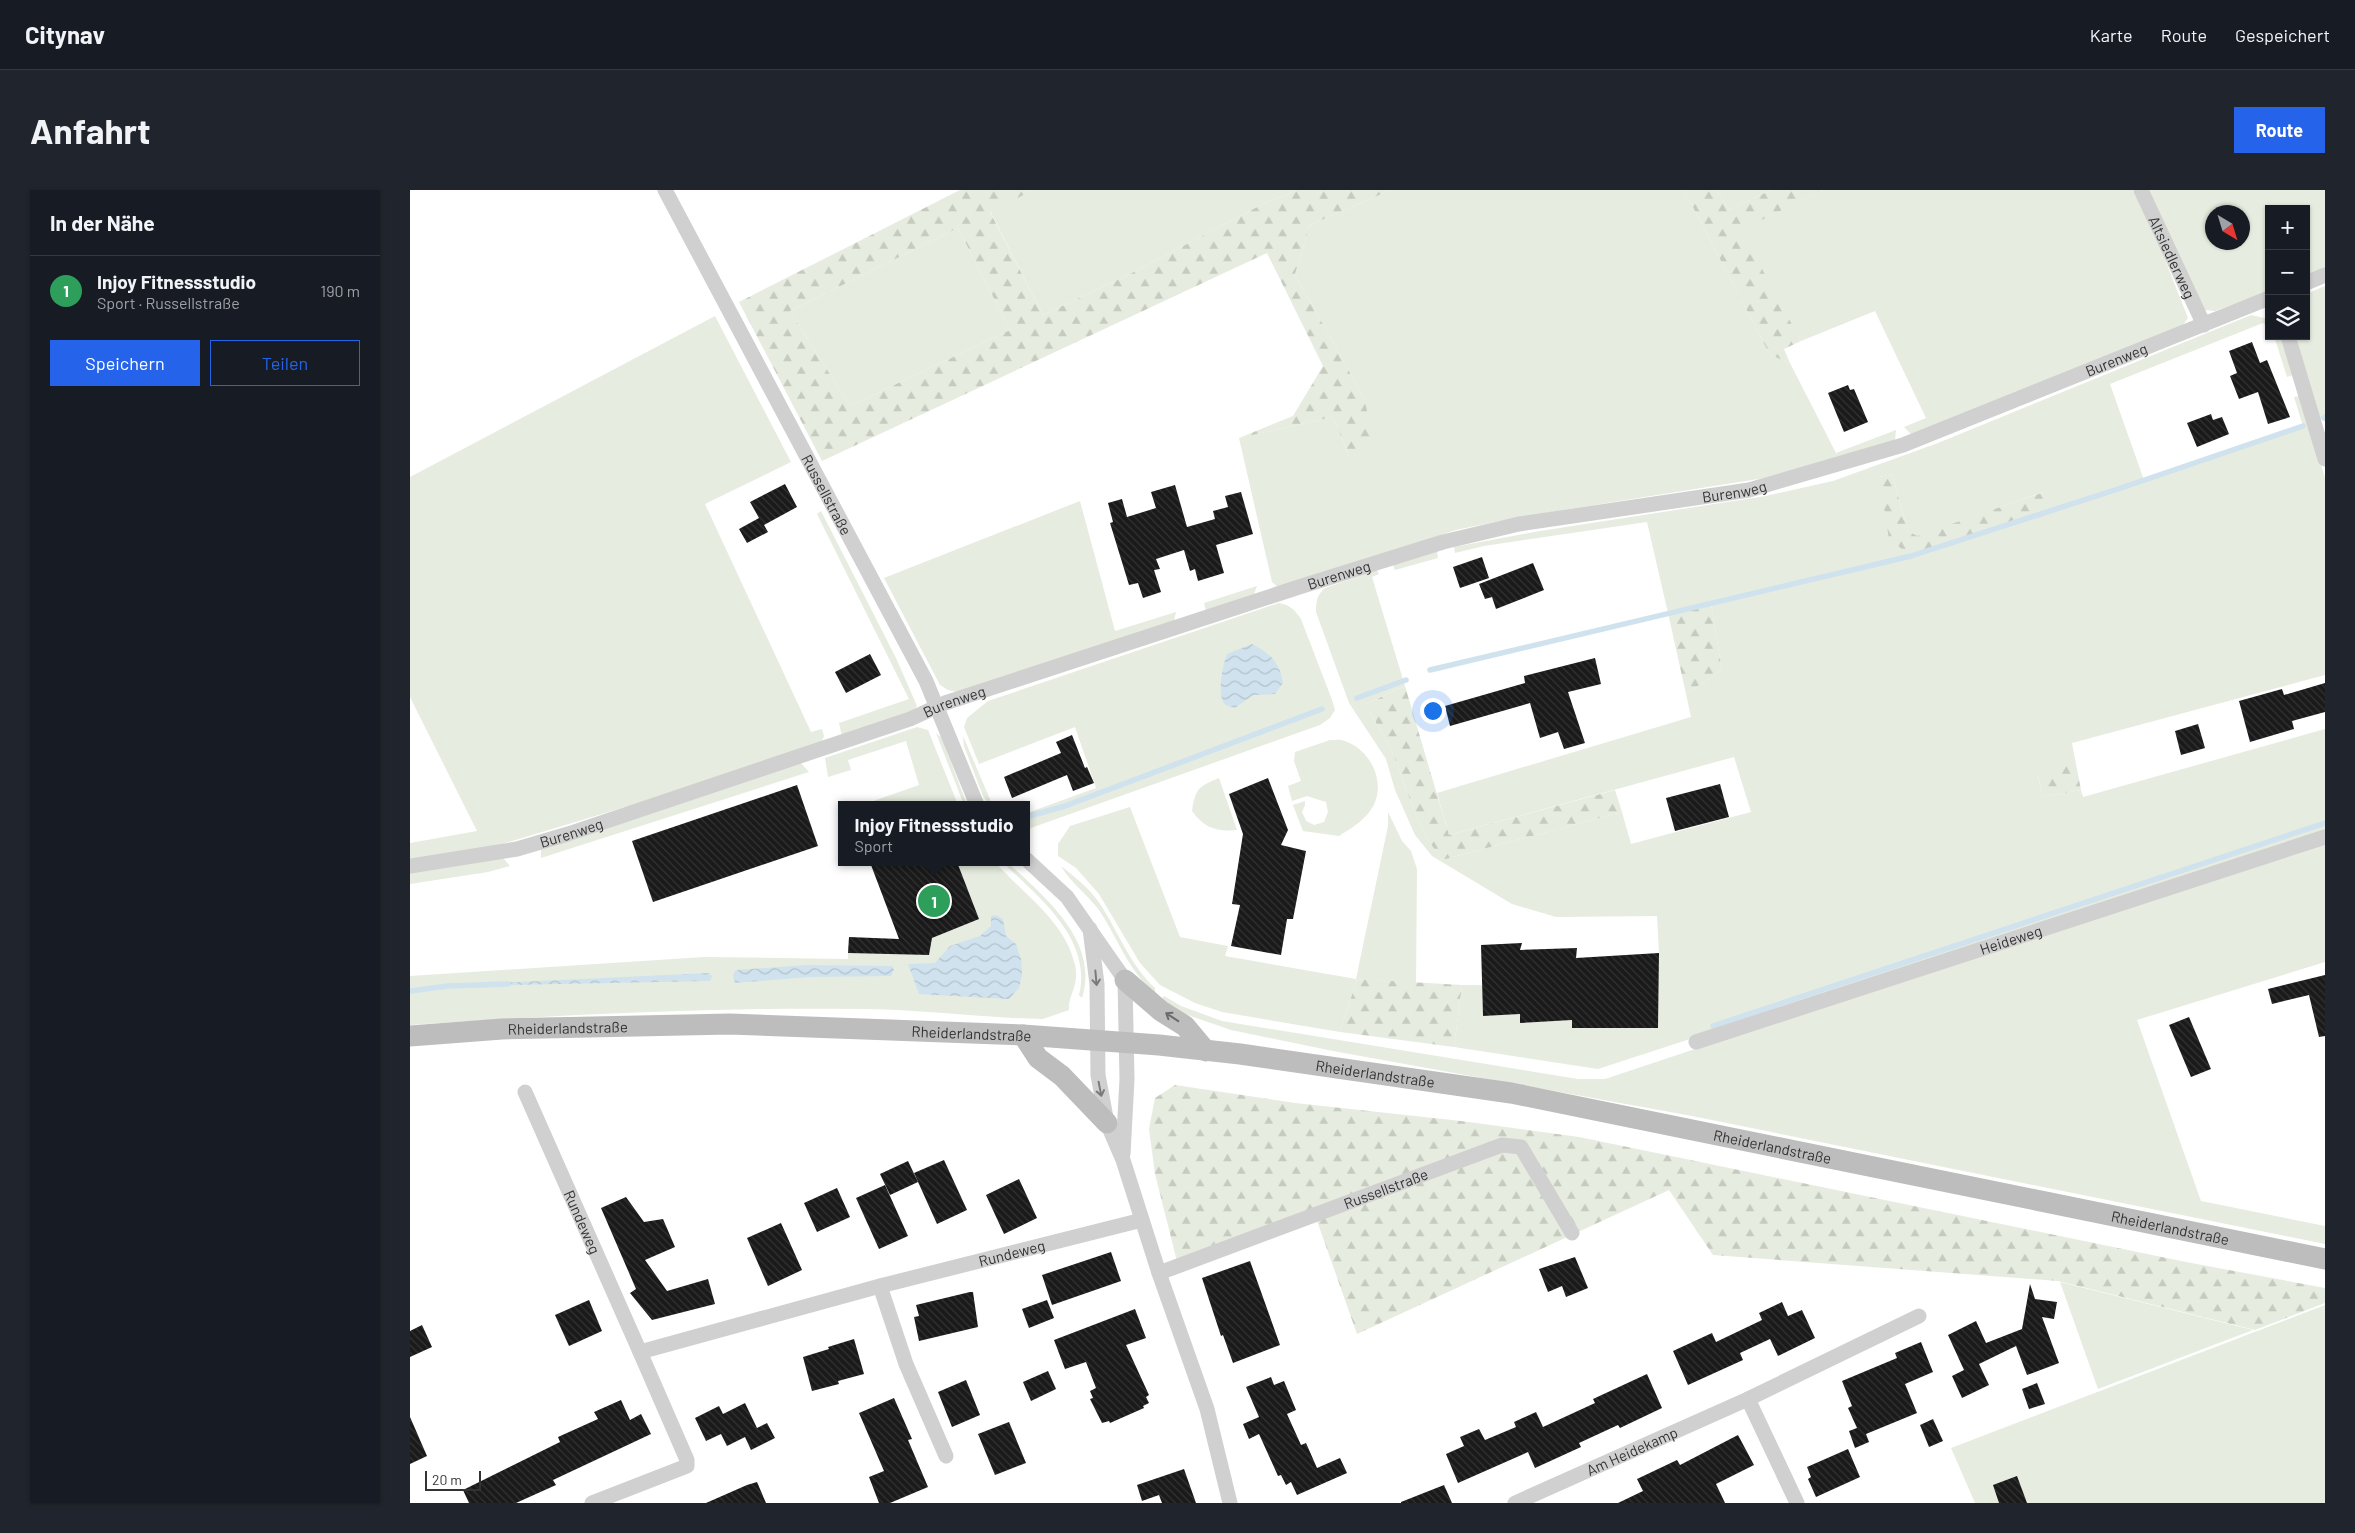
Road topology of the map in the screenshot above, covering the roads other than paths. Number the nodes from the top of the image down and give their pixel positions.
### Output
1 (665, 190) edge
2 (2141, 190) edge
3 (2325, 275) edge
4 (2310, 281) edge
5 (2265, 300) edge
6 (2204, 325) junction
7 (2289, 340) edge
8 (2325, 459) edge
9 (936, 707) junction
10 (975, 801) edge
11 (2325, 837) edge
12 (1030, 863) edge
13 (410, 866) edge
14 (1090, 929) junction
15 (1125, 980) junction
16 (1023, 1035) junction
17 (410, 1036) edge
18 (1096, 1041) junction
19 (1696, 1042) dead end
20 (1125, 1043) junction
21 (1206, 1051) junction
22 (525, 1092) dead end
23 (1107, 1122) junction
24 (1123, 1160) junction
25 (1142, 1220) junction
26 (1572, 1233) dead end
27 (2325, 1260) edge
28 (1159, 1273) junction
29 (880, 1286) junction
30 (1919, 1316) dead end
31 (640, 1352) junction
32 (1748, 1399) junction
33 (946, 1456) dead end
34 (592, 1503) edge
35 (1230, 1503) edge
36 (1515, 1503) edge
37 (1797, 1503) edge

1 - 9 street, Russellstraße
2 - 6 street, Altsiedlerweg
3 - 4 street
5 - 6 street, Burenweg
6 - 9 street, Burenweg
7 - 8 street
9 - 10 street, Russellstraße
9 - 13 street, Burenweg
11 - 19 street, Heideweg
12 - 14 street
14 - 15 street
14 -> 18 street
15 - 20 street
21 -> 15 main road
16 - 17 main road, Rheiderlandstraße
16 - 18 main road, Rheiderlandstraße
16 - 23 main road
18 - 20 main road, Rheiderlandstraße
18 -> 23 street
20 - 21 main road, Rheiderlandstraße
20 - 24 street
21 - 27 main road, Rheiderlandstraße
22 - 31 street, Rundeweg
23 - 24 street
24 - 25 street
25 - 28 street
25 - 29 street, Rundeweg
26 - 28 street, Russellstraße
28 - 35 street
29 - 31 street, Rundeweg
29 - 33 street
30 - 32 street, Am Heidekamp
31 - 34 street, Rundeweg
32 - 36 street, Am Heidekamp
32 - 37 street

